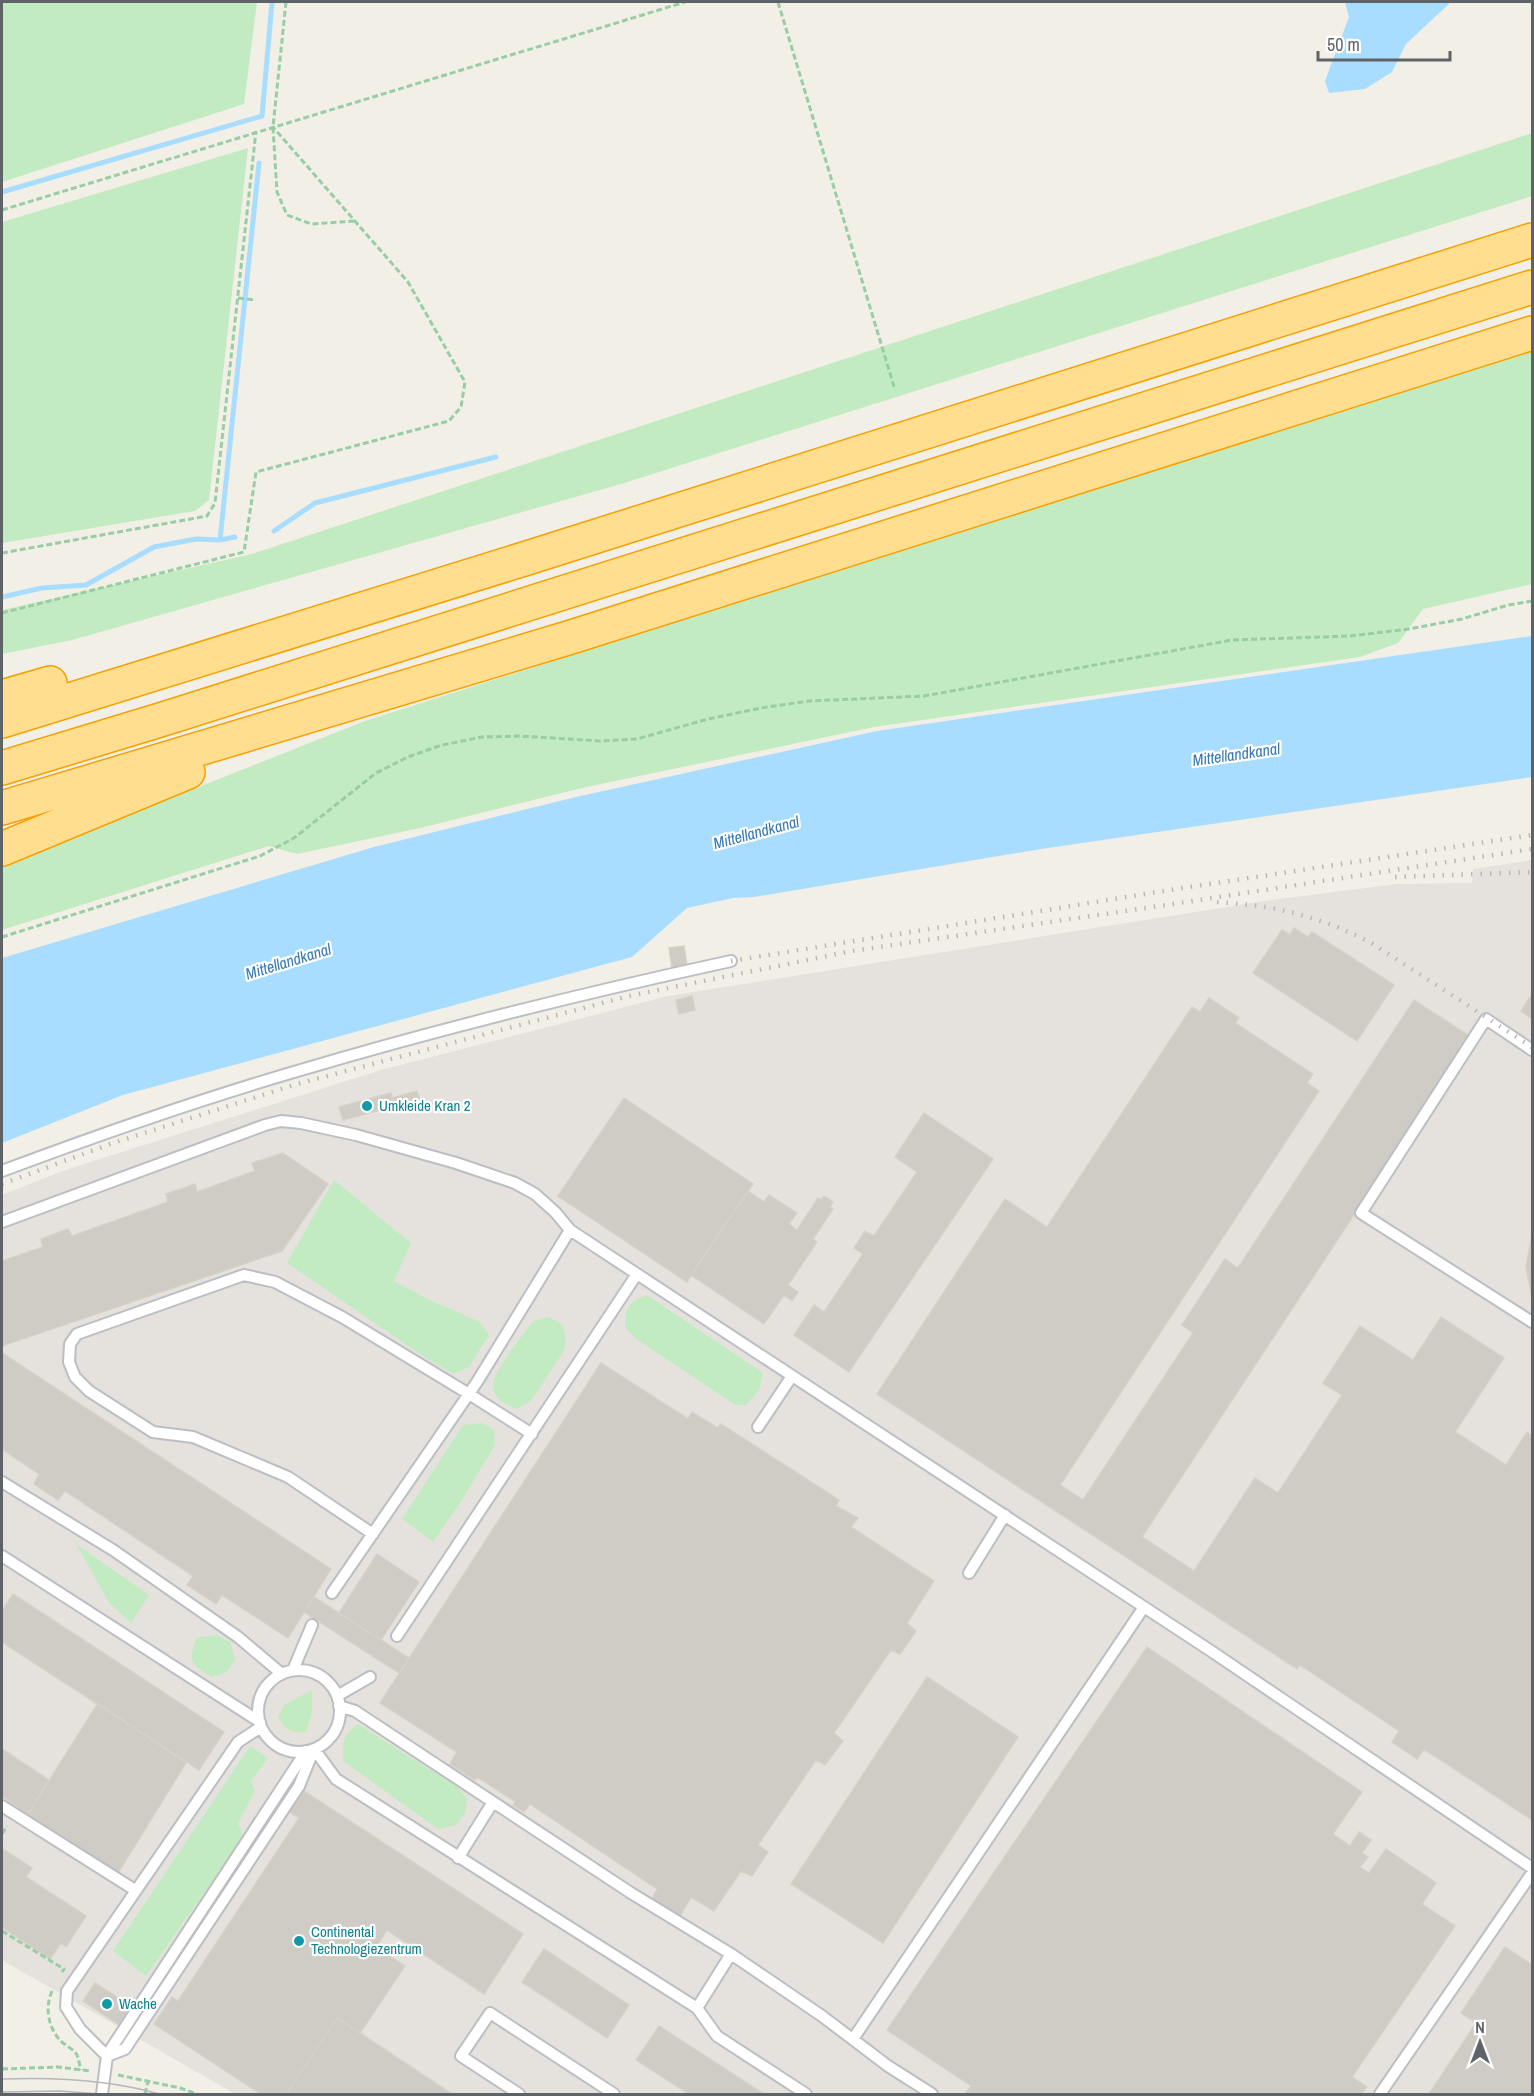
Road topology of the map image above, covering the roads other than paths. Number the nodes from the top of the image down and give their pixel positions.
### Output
1 (1533, 240) edge
2 (1533, 287) edge
3 (1533, 332) edge
4 (525, 559) junction
5 (568, 638) junction
6 (2, 697) edge
7 (2, 721) edge
8 (2, 768) edge
9 (2, 808) edge
10 (2, 849) edge
11 (731, 961) dead end
12 (1533, 1050) edge
13 (2, 1171) edge
14 (2, 1222) edge
15 (570, 1230) junction
16 (637, 1274) junction
17 (1533, 1322) edge
18 (792, 1376) junction
19 (469, 1394) junction
20 (758, 1427) dead end
21 (531, 1434) junction
22 (2, 1482) edge
23 (1005, 1515) junction
24 (373, 1534) junction
25 (2, 1558) edge
26 (969, 1574) dead end
27 (332, 1593) dead end
28 (1144, 1607) junction
29 (312, 1625) dead end
30 (397, 1636) dead end
31 (287, 1672) junction
32 (370, 1677) dead end
33 (338, 1701) junction
34 (260, 1724) junction
35 (310, 1750) junction
36 (494, 1802) junction
37 (2, 1806) edge
38 (458, 1858) junction
39 (1533, 1868) edge
40 (1533, 1873) edge
41 (135, 1890) junction
42 (731, 1954) junction
43 (697, 2008) junction
44 (853, 2039) junction
45 (107, 2056) junction
46 (102, 2094) edge
47 (519, 2094) edge
48 (614, 2094) edge
49 (806, 2094) edge
50 (932, 2094) edge
51 (1380, 2094) edge

1 - 4 highway
2 - 8 highway
3 - 5 highway
4 - 6 highway
4 - 7 highway
5 - 9 highway
5 - 10 highway
11 - 13 lane
12 - 17 lane
14 - 15 lane
15 - 16 lane
15 - 19 lane
16 - 18 lane
16 - 21 lane
18 - 20 lane
18 - 23 lane
19 - 21 lane
19 - 24 lane
19 - 24 lane
21 - 30 lane
22 - 31 lane
23 - 26 lane
23 - 28 lane
24 - 27 lane
25 - 34 lane
28 - 39 lane
28 - 44 lane
29 - 31 lane
31 - 33 lane
31 - 34 lane
32 - 33 lane
33 - 35 lane
33 - 36 lane
34 - 35 lane
34 - 41 lane
35 - 38 lane
35 - 45 lane
35 - 45 lane
36 - 38 lane
36 - 42 lane
37 - 41 lane
38 - 43 lane
40 - 51 lane
41 - 45 lane
42 - 43 lane
42 - 44 lane
43 - 49 lane
44 - 50 lane
45 - 46 lane
47 - 48 lane

